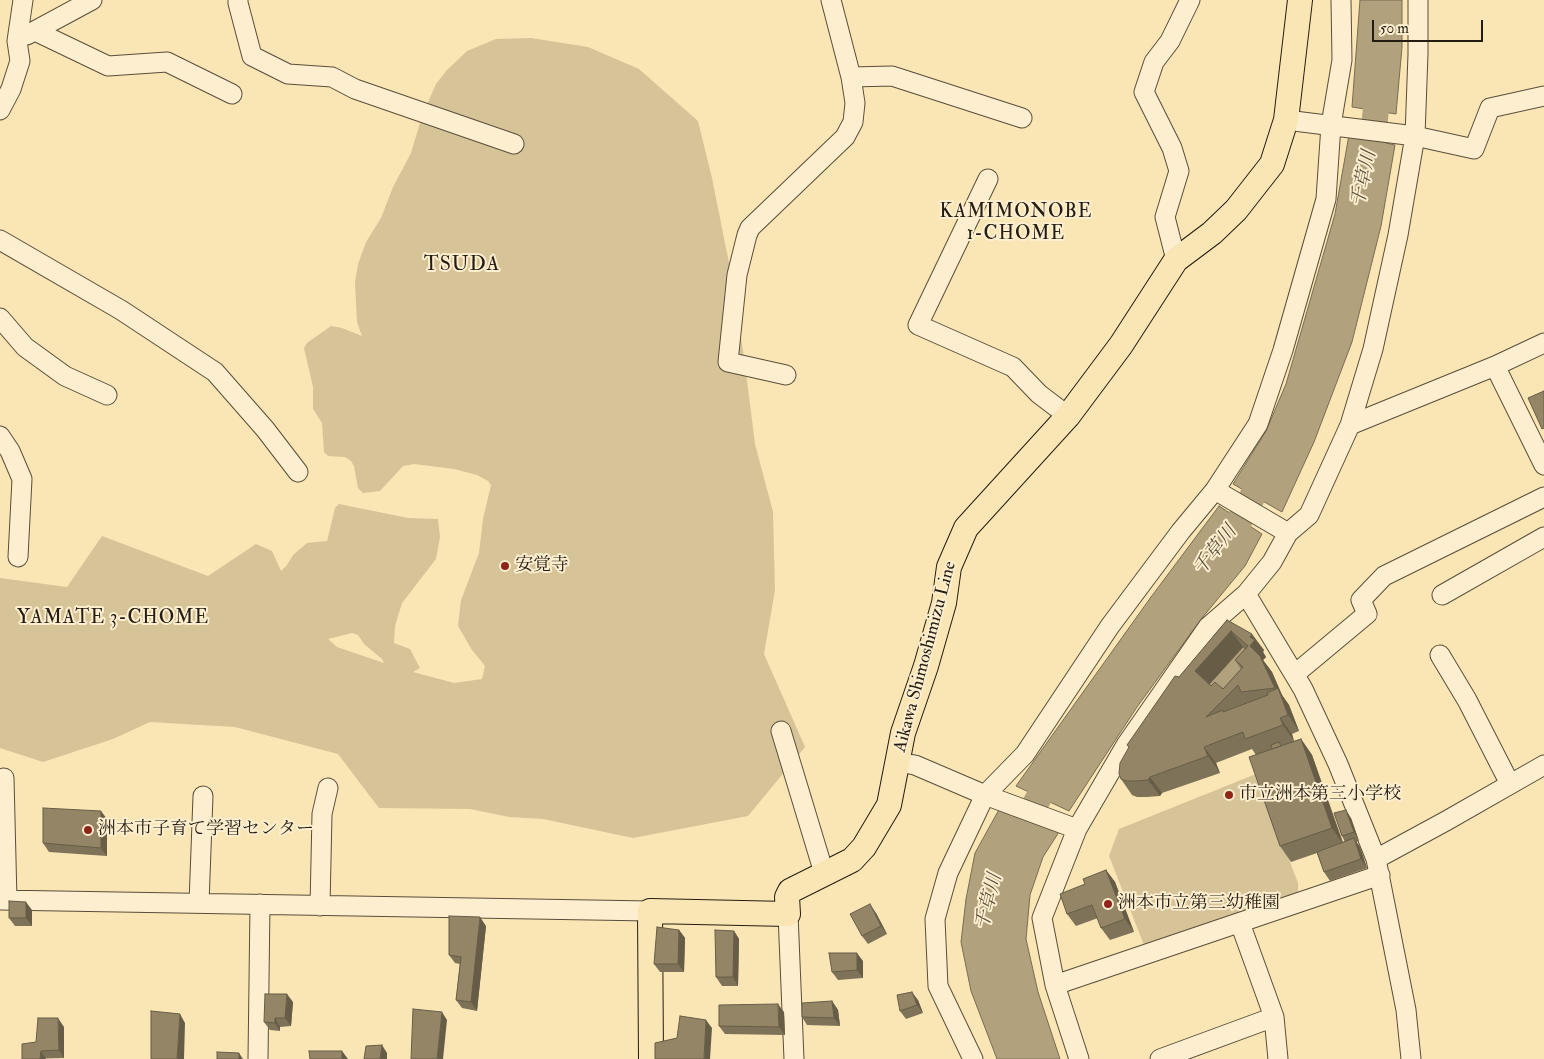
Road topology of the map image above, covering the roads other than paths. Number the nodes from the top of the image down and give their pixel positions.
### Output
1 (23, 0) edge
2 (92, 0) edge
3 (238, 0) edge
4 (831, 0) edge
5 (1190, 0) edge
6 (1300, 0) edge
7 (1341, 0) edge
8 (1418, 0) edge
9 (35, 31) junction
10 (17, 41) junction
11 (851, 76) junction
12 (232, 94) dead end
13 (1544, 96) edge
14 (0, 110) edge
15 (1022, 118) dead end
16 (1286, 120) junction
17 (1331, 125) junction
18 (1415, 136) junction
19 (514, 144) dead end
20 (988, 179) dead end
21 (0, 240) edge
22 (1176, 260) junction
23 (0, 318) edge
24 (1544, 343) edge
25 (1495, 366) junction
26 (786, 375) dead end
27 (107, 395) dead end
28 (1068, 416) junction
29 (1350, 426) junction
30 (0, 436) edge
31 (1544, 465) edge
32 (298, 472) dead end
33 (1215, 490) junction
34 (1544, 497) edge
35 (1288, 533) junction
36 (1544, 537) edge
37 (18, 557) dead end
38 (1246, 594) junction
39 (1442, 595) dead end
40 (1440, 655) dead end
41 (1295, 674) junction
42 (780, 731) dead end
43 (897, 762) junction
44 (1544, 764) edge
45 (4, 778) dead end
46 (1510, 784) junction
47 (328, 788) dead end
48 (985, 795) junction
49 (204, 796) dead end
50 (1076, 829) junction
51 (1378, 867) junction
52 (824, 873) junction
53 (3, 900) edge
54 (199, 902) junction
55 (260, 904) junction
56 (320, 906) junction
57 (650, 911) junction
58 (788, 914) junction
59 (1240, 923) junction
60 (1055, 984) junction
61 (1274, 1017) junction
62 (258, 1059) edge
63 (651, 1059) edge
64 (794, 1059) edge
65 (973, 1059) edge
66 (1079, 1059) edge
67 (1160, 1059) edge
68 (1278, 1059) edge
69 (1411, 1059) edge

1 - 10 street
2 - 9 street
3 - 19 street
4 - 11 street
5 - 22 street
6 - 16 main road, Aikawa Shimoshimizu Line
7 - 17 street
8 - 18 street
9 - 10 street
9 - 12 street
10 - 14 street
11 - 15 street
11 - 26 street
13 - 18 street
16 - 17 street
16 - 22 main road, Aikawa Shimoshimizu Line
17 - 18 street
17 - 33 street
18 - 29 street
20 - 28 street
21 - 32 street
22 - 28 main road, Aikawa Shimoshimizu Line
23 - 27 street
24 - 25 street
25 - 29 street
25 - 31 street
28 - 43 main road, Aikawa Shimoshimizu Line
29 - 35 street
30 - 37 street
33 - 35 street
33 - 48 street
34 - 41 street
35 - 38 street
36 - 39 street
38 - 41 street
38 - 50 street
40 - 46 street
41 - 51 street
42 - 52 street
43 - 48 street
43 - 52 main road, Aikawa Shimoshimizu Line
44 - 46 street
45 - 53 street
46 - 51 street
47 - 56 street
48 - 50 street
48 - 65 street
49 - 54 street
50 - 60 street
51 - 59 street
51 - 69 street
52 - 58 main road, Aikawa Shimoshimizu Line
53 - 54 street
54 - 55 street
55 - 56 street
55 - 62 street
56 - 57 street
57 - 58 main road
57 - 63 main road
58 - 64 street
59 - 60 street
59 - 61 street
60 - 66 street
61 - 67 street
61 - 68 street

